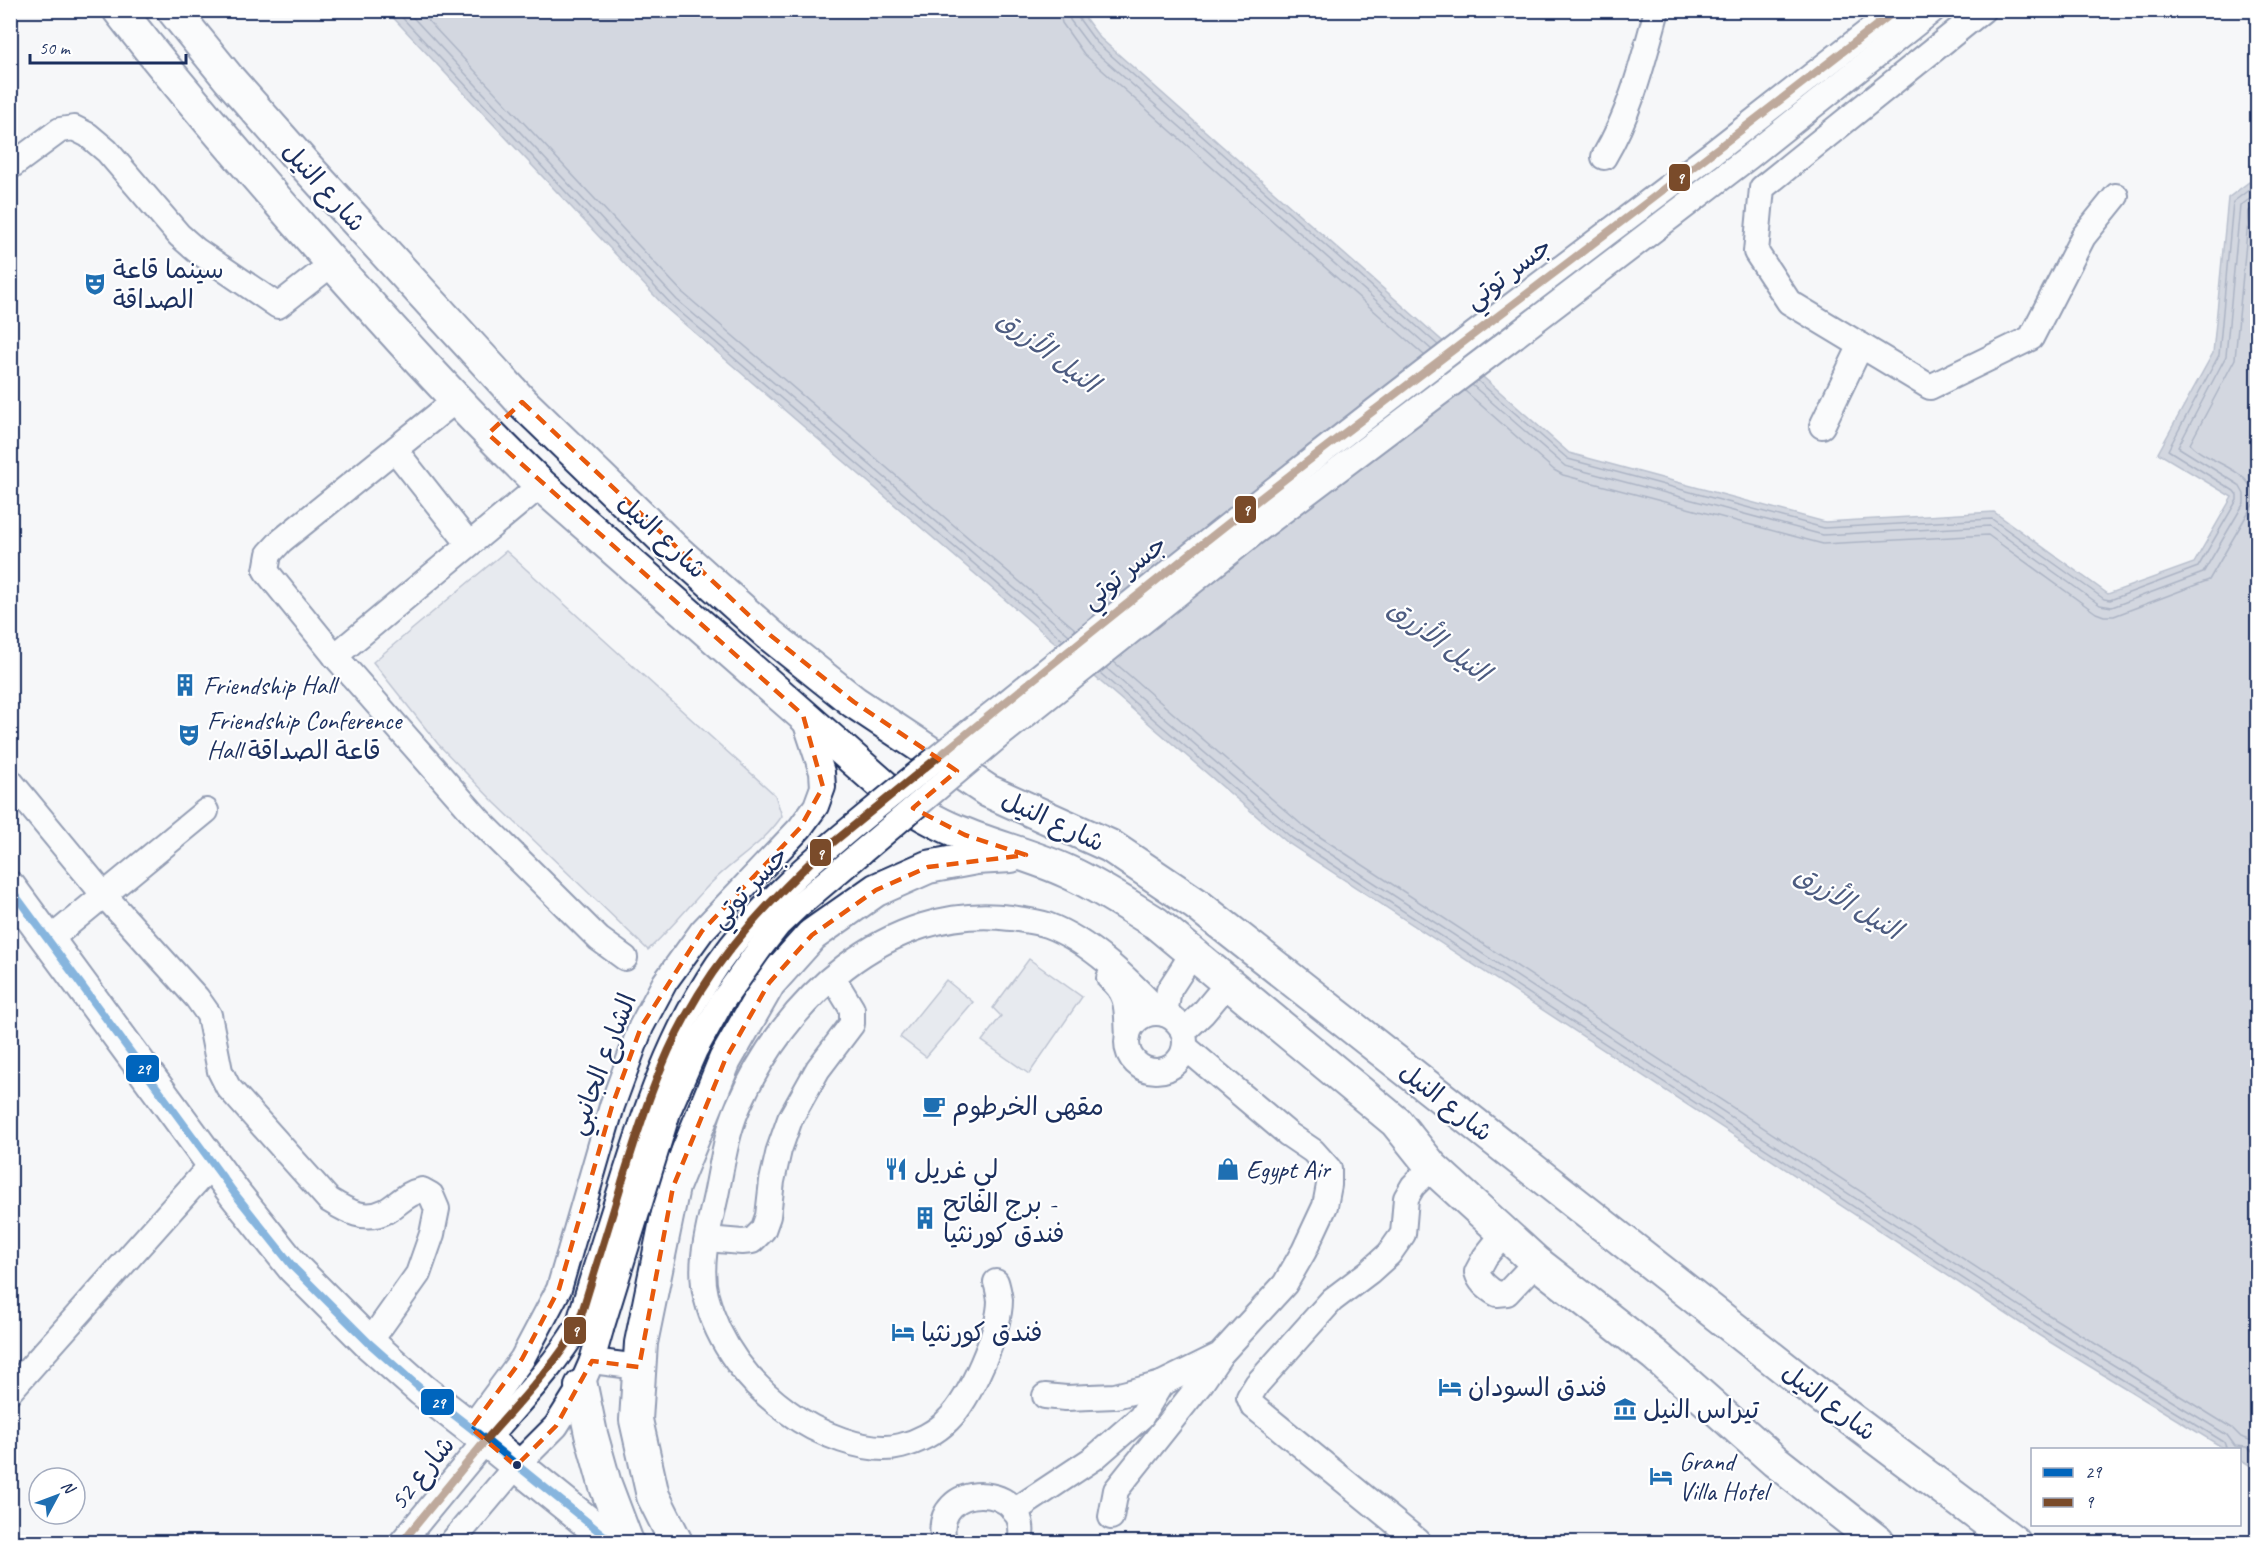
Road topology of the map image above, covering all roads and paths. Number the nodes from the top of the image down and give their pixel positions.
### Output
1 (119, 10) edge
2 (164, 10) edge
3 (173, 10) edge
4 (1656, 10) edge
5 (1896, 10) edge
6 (1933, 10) edge
7 (1983, 10) edge
8 (138, 35) junction
9 (1604, 157) dead end
10 (10, 167) edge
11 (2116, 196) dead end
12 (333, 263) junction
13 (1861, 345) junction
14 (456, 400) junction
15 (522, 402) junction
16 (1822, 426) dead end
17 (488, 434) junction
18 (395, 450) junction
19 (541, 485) junction
20 (469, 544) junction
21 (335, 656) junction
22 (803, 715) junction
23 (10, 781) edge
24 (206, 811) dead end
25 (1026, 855) junction
26 (10, 888) edge
27 (104, 895) junction
28 (48, 941) junction
29 (1192, 952) junction
30 (625, 958) dead end
31 (1228, 983) junction
32 (838, 986) junction
33 (1162, 1014) junction
34 (1128, 1036) junction
35 (1184, 1039) junction
36 (213, 1162) junction
37 (1431, 1167) junction
38 (1505, 1232) junction
39 (714, 1240) junction
40 (1536, 1262) junction
41 (991, 1289) dead end
42 (589, 1327) junction
43 (369, 1342) junction
44 (1220, 1355) junction
45 (639, 1367) junction
46 (587, 1374) junction
47 (1161, 1384) junction
48 (10, 1391) edge
49 (1045, 1396) dead end
50 (478, 1434) junction
51 (516, 1466) junction
52 (1014, 1511) junction
53 (1111, 1517) dead end
54 (402, 1542) edge
55 (452, 1542) edge
56 (612, 1542) edge
57 (627, 1542) edge
58 (676, 1542) edge
59 (944, 1542) edge
60 (1020, 1542) edge
61 (1416, 1542) edge
62 (1878, 1542) edge
63 (2014, 1542) edge

1 - 8 main road, شارع النيل
2 - 8 main road
3 - 15 main road, شارع النيل
4 - 9 street
5 - 42 street, جسر توتي, bridge
6 - 42 street, جسر توتي, bridge
7 - 13 street
8 - 12 main road, شارع النيل
10 - 12 street
11 - 13 street
12 - 14 main road, شارع النيل
13 - 16 street
14 - 17 main road, شارع النيل
14 - 18 street
15 - 17 main road
15 - 63 main road, شارع النيل
17 - 19 main road, شارع النيل
18 - 20 street
18 - 21 street
19 - 20 street
19 - 22 main road, شارع النيل
20 - 21 street
21 - 30 street
22 - 25 main road, شارع النيل
22 - 50 street, الشارع الجانبي
23 - 27 street
24 - 27 street
25 - 29 main road, شارع النيل
25 - 45 main road
26 - 28 main road
27 - 28 street
27 - 43 street
28 - 36 main road
29 - 31 main road, شارع النيل
29 - 33 street
31 - 35 street
31 - 37 main road, شارع النيل
32 - 34 street
32 - 39 street
32 - 39 street
33 - 34 street
33 - 35 street
33 - 39 street
34 - 35 street
35 - 44 street
36 - 43 main road
36 - 48 street
37 - 38 main road, شارع النيل
37 - 61 street
38 - 40 main road, شارع النيل
38 - 40 street
39 - 41 street
40 - 62 main road, شارع النيل
42 - 46 street
42 - 50 street
43 - 50 main road
44 - 47 street
44 - 53 street
45 - 46 street
45 - 58 main road
46 - 51 street
46 - 57 main road
47 - 49 street
47 - 52 street
50 - 51 main road
50 - 54 street, شارع 52
51 - 55 street
51 - 56 main road
52 - 59 street
52 - 60 street

